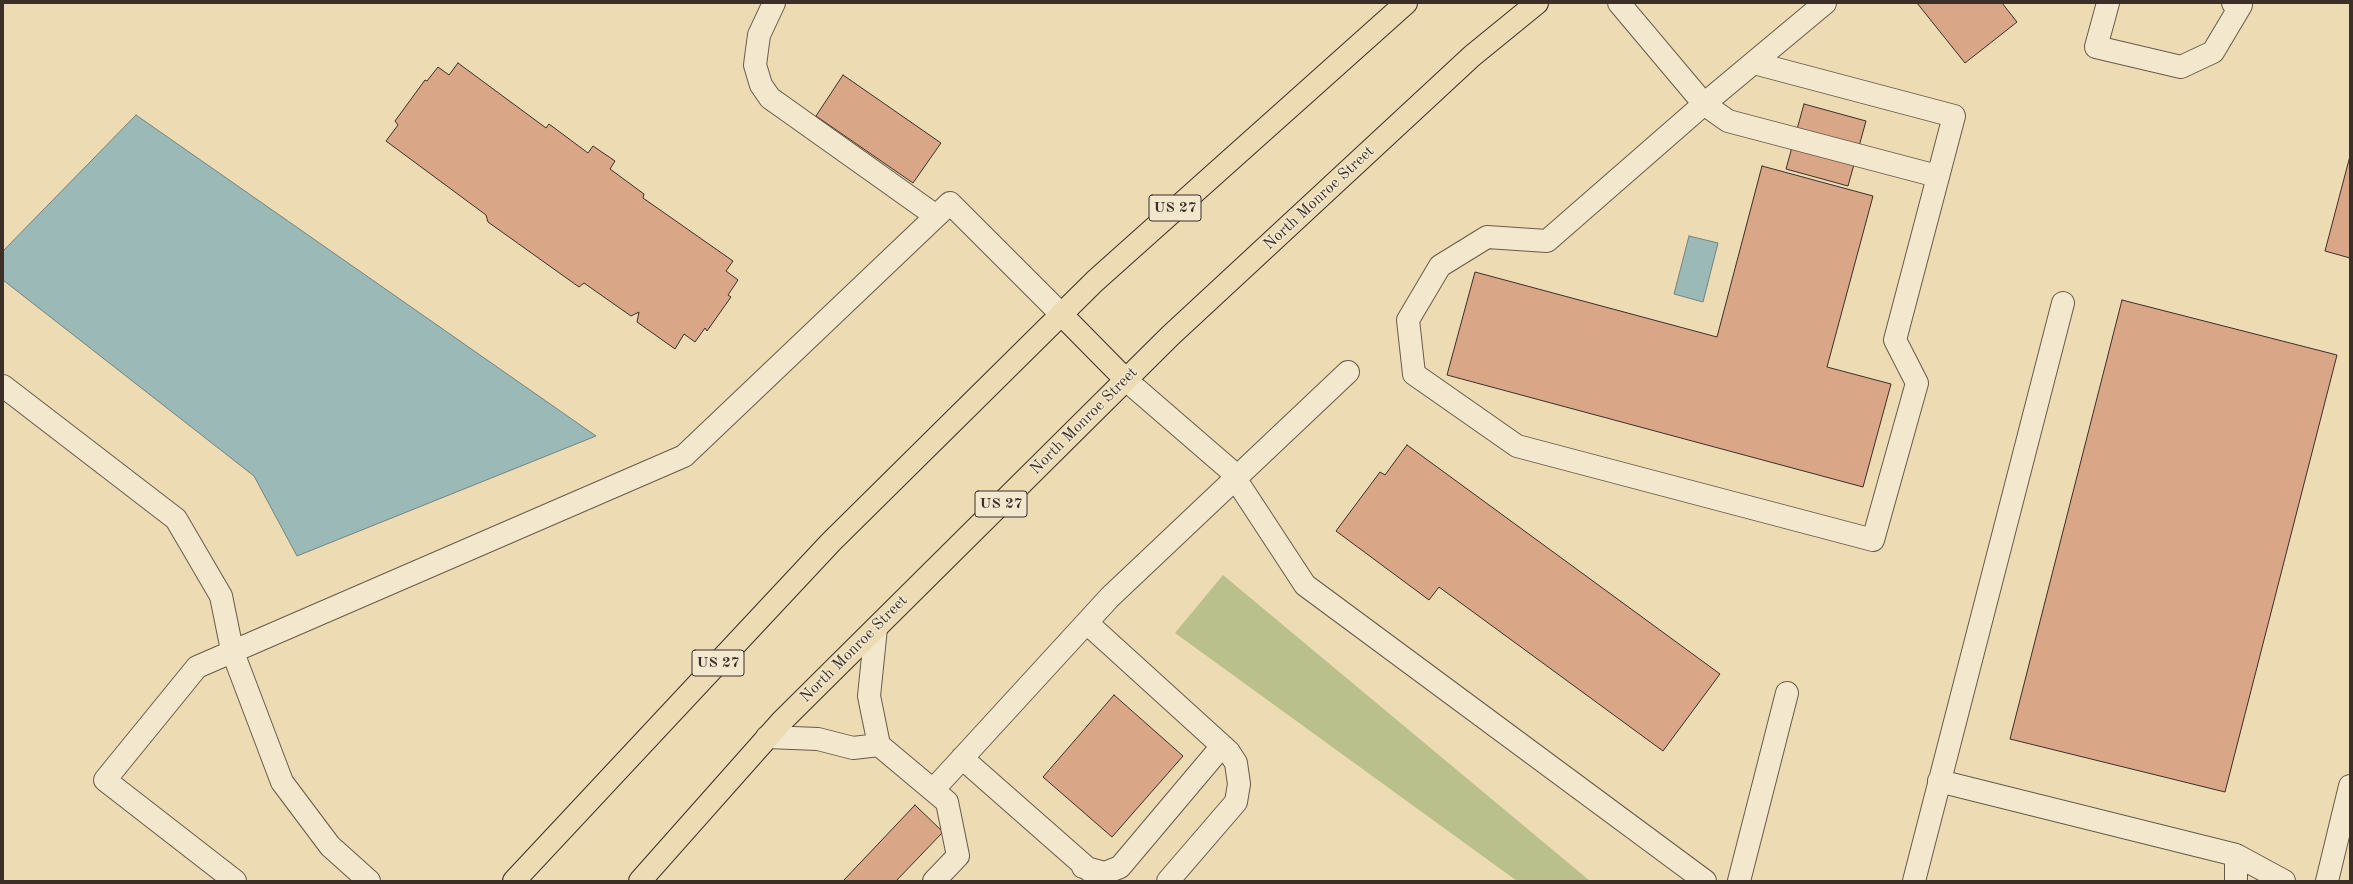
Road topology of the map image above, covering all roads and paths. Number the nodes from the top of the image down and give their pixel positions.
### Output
1 (774, 3) edge
2 (1406, 3) edge
3 (1537, 3) edge
4 (1619, 3) edge
5 (1824, 3) edge
6 (2108, 3) edge
7 (2233, 3) edge
8 (1754, 63) junction
9 (1704, 104) junction
10 (1937, 176) junction
11 (936, 216) junction
12 (2063, 303) dead end
13 (1061, 314) junction
14 (1348, 372) dead end
15 (1126, 380) junction
16 (3, 386) edge
17 (1236, 478) junction
18 (1086, 623) junction
19 (876, 628) junction
20 (232, 650) junction
21 (1787, 693) dead end
22 (767, 737) junction
23 (879, 745) junction
24 (1222, 746) junction
25 (962, 758) junction
26 (1939, 781) junction
27 (2350, 786) edge
28 (933, 790) junction
29 (2236, 855) junction
30 (1083, 867) junction
31 (236, 881) edge
32 (369, 881) edge
33 (514, 881) edge
34 (640, 881) edge
35 (934, 881) edge
36 (1106, 881) edge
37 (1168, 881) edge
38 (1705, 881) edge
39 (1739, 881) edge
40 (1914, 881) edge
41 (2236, 881) edge
42 (2284, 881) edge
43 (2327, 881) edge

1 - 11 lane
2 - 13 highway, US 27
3 - 15 highway, North Monroe Street / US 27
4 - 9 lane
5 - 8 lane
6 - 7 lane
8 - 9 lane
8 - 10 lane
9 - 10 lane
9 - 10 lane
11 - 13 lane
11 - 20 lane
12 - 26 lane
13 - 15 highway
13 - 33 highway, US 27
14 - 17 lane
15 - 17 lane
15 - 19 highway, North Monroe Street / US 27
16 - 20 lane
17 - 18 lane
17 - 38 lane
18 - 24 lane
18 - 25 lane
19 - 22 highway, North Monroe Street / US 27
19 - 23 lane
20 - 31 lane
20 - 32 lane
21 - 39 lane
22 - 23 lane
22 - 34 highway, North Monroe Street / US 27
23 - 28 lane
24 - 30 lane
24 - 37 lane
25 - 28 lane
25 - 30 lane
26 - 29 lane
26 - 40 lane
27 - 43 lane
28 - 35 lane
29 - 41 lane
29 - 42 lane
30 - 36 lane

